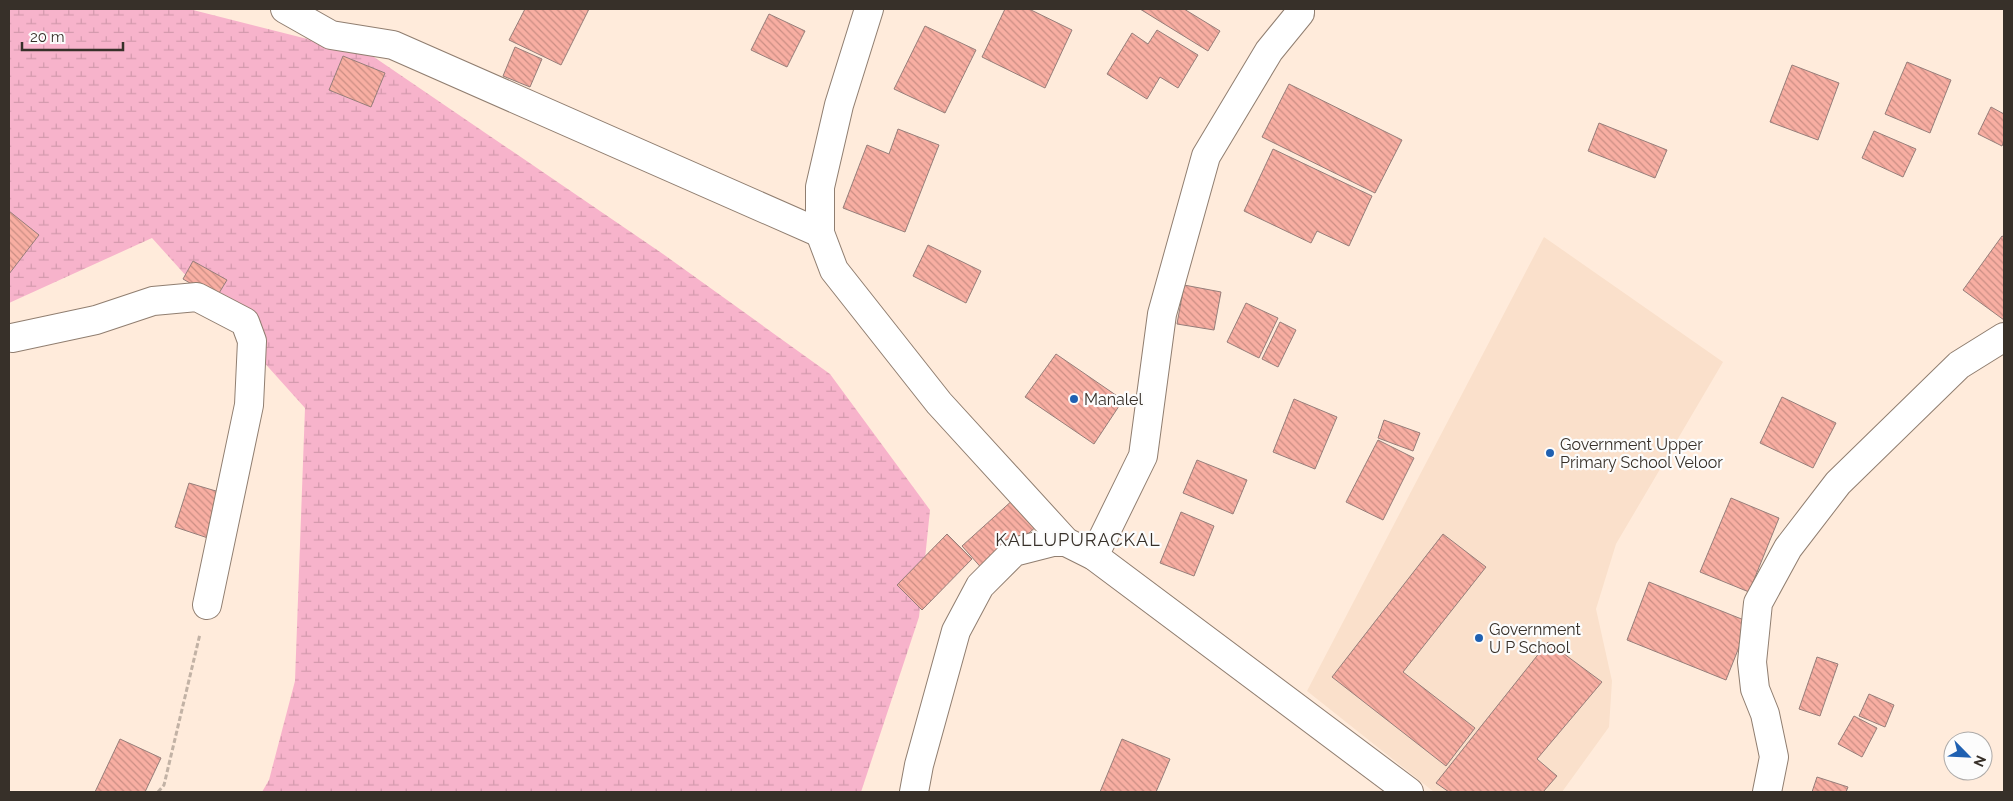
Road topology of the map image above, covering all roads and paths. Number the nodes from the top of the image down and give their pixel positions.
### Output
1 (285, 9) edge
2 (869, 9) edge
3 (1300, 9) edge
4 (820, 233) junction
5 (2004, 337) edge
6 (12, 338) dead end
7 (1066, 542) junction
8 (1094, 556) junction
9 (207, 605) joint
10 (158, 792) edge
11 (914, 792) edge
12 (1409, 792) edge
13 (1767, 792) edge

1 - 4 street
2 - 4 street
3 - 8 street
4 - 7 street
5 - 13 street
6 - 9 street
7 - 8 street
7 - 11 street
8 - 12 street
9 - 10 path

